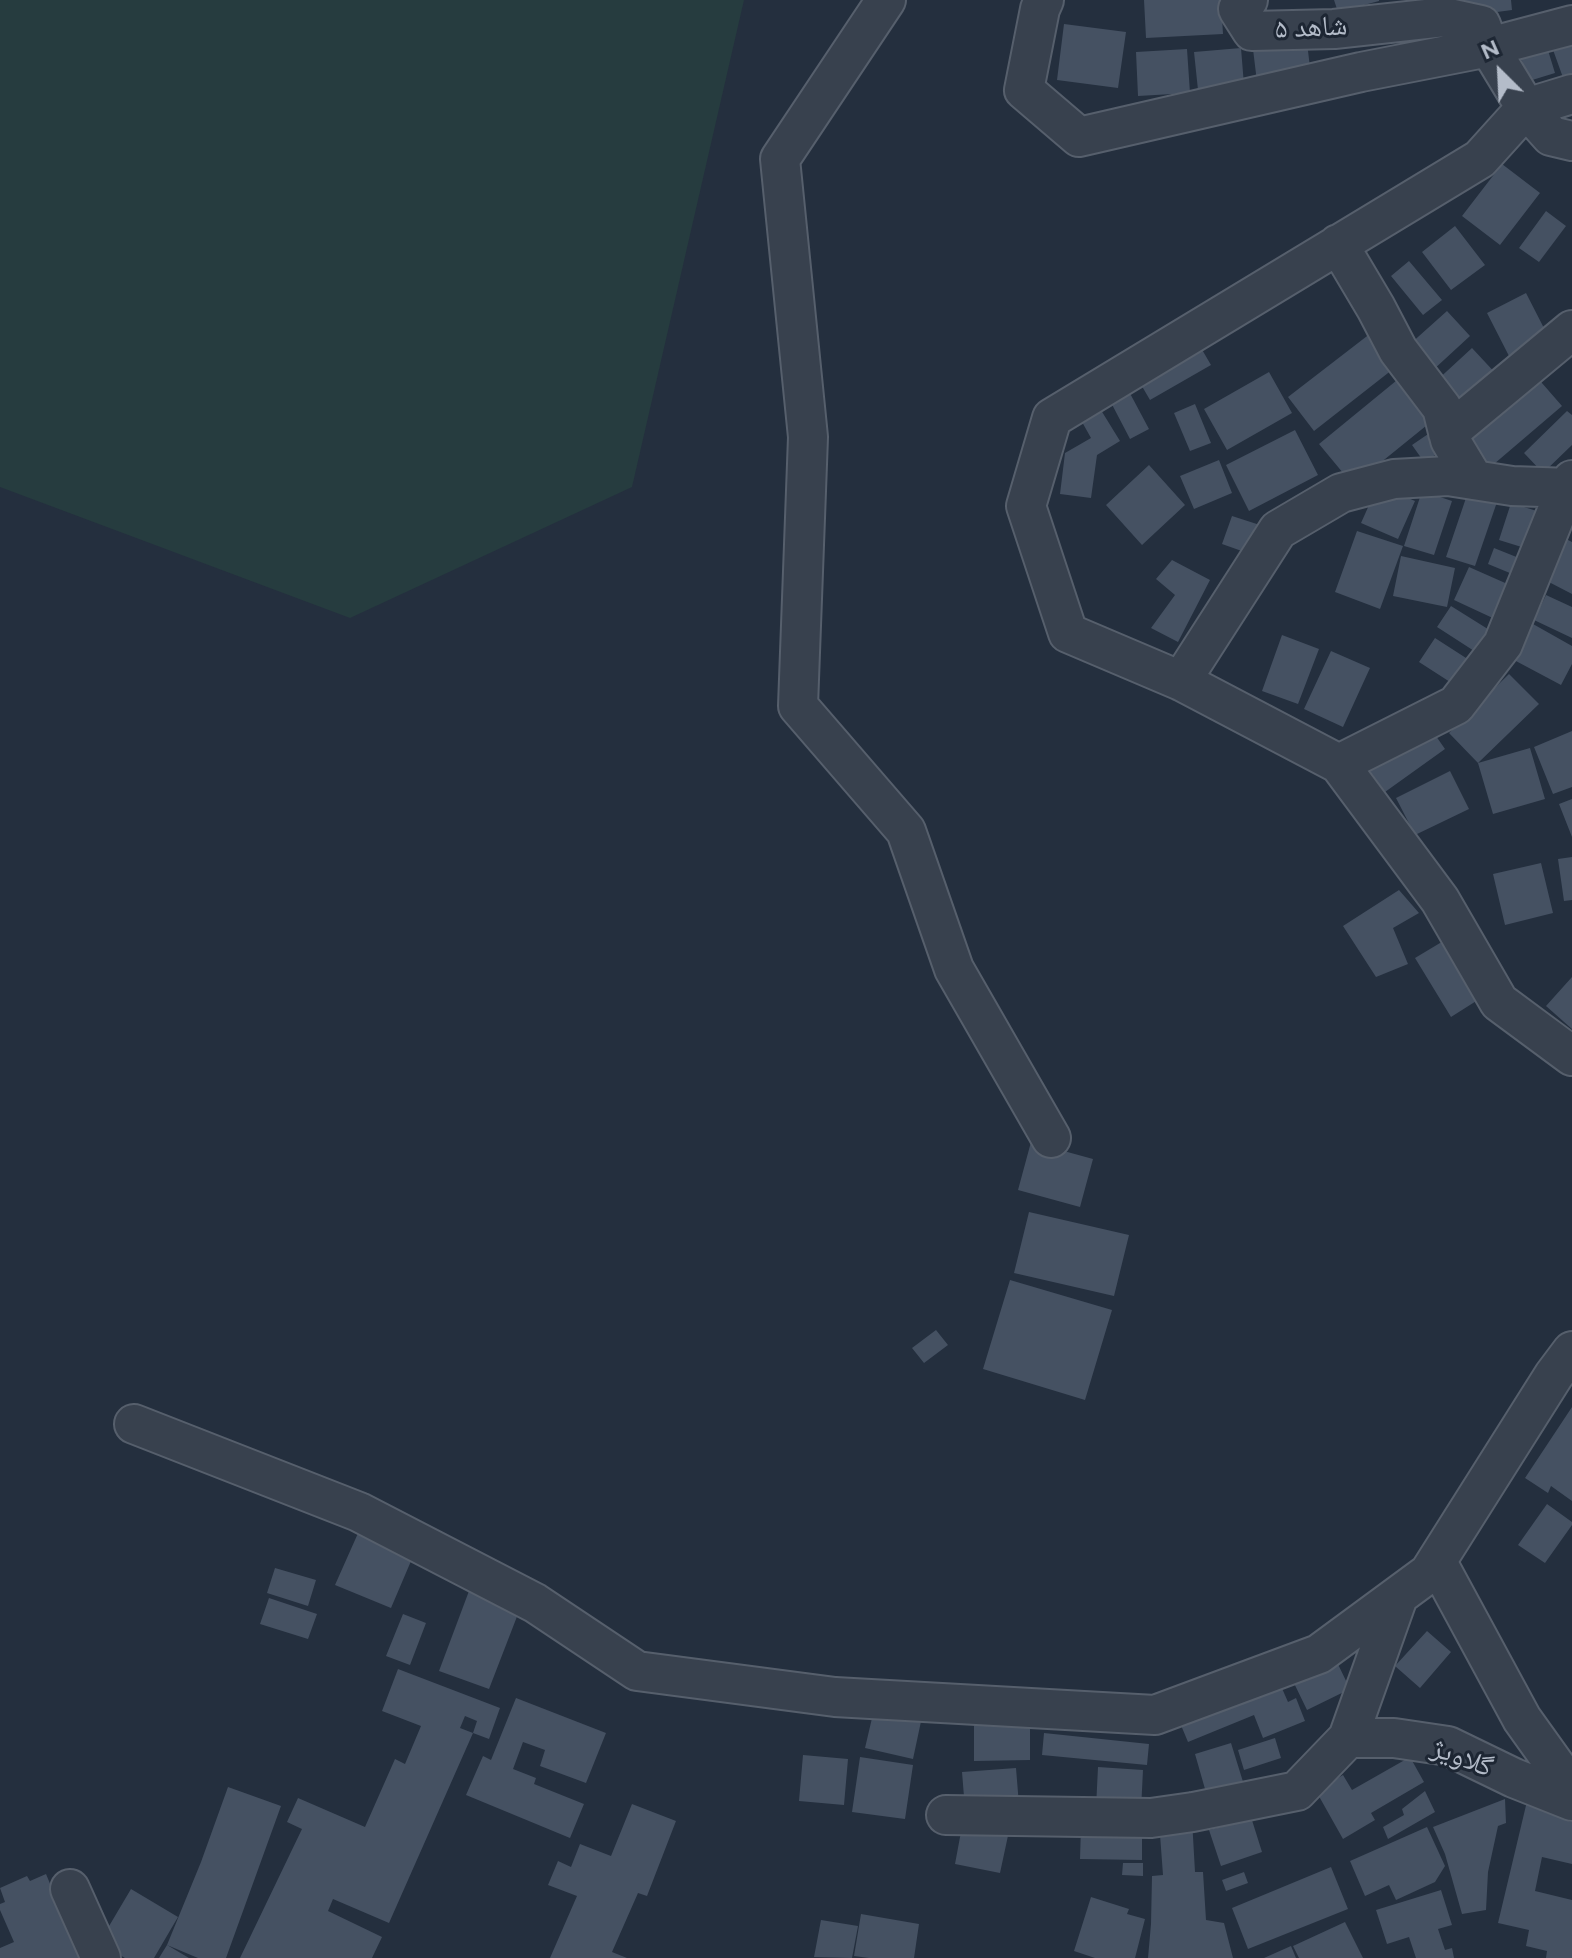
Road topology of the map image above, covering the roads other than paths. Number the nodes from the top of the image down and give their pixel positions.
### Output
1 (886, 0) edge
2 (1044, 0) edge
3 (1248, 0) edge
4 (1572, 25) edge
5 (1489, 47) junction
6 (1572, 94) edge
7 (1526, 108) junction
8 (1572, 141) edge
9 (1338, 244) junction
10 (1572, 330) edge
11 (1448, 433) junction
12 (1474, 480) junction
13 (1570, 485) edge
14 (1181, 681) junction
15 (1339, 764) junction
16 (1572, 1056) edge
17 (1051, 1138) dead end
18 (1572, 1351) edge
19 (134, 1424) dead end
20 (1437, 1562) junction
21 (1398, 1597) junction
22 (1348, 1738) junction
23 (1572, 1789) edge
24 (1572, 1801) edge
25 (946, 1815) dead end
26 (70, 1889) dead end
27 (101, 1958) edge

1 - 17 street
2 - 5 street
3 - 5 street, شاهد ۵
4 - 5 street
5 - 7 street
6 - 7 street
7 - 8 street
7 - 9 street
9 - 11 street
9 - 14 street
10 - 11 street
11 - 12 street
12 - 13 street
12 - 14 street
13 - 15 street
14 - 15 street
15 - 16 street
18 - 20 street
19 - 21 street
20 - 21 street
20 - 23 street
21 - 22 street
22 - 24 street, گلاویژ
22 - 25 street
26 - 27 street

